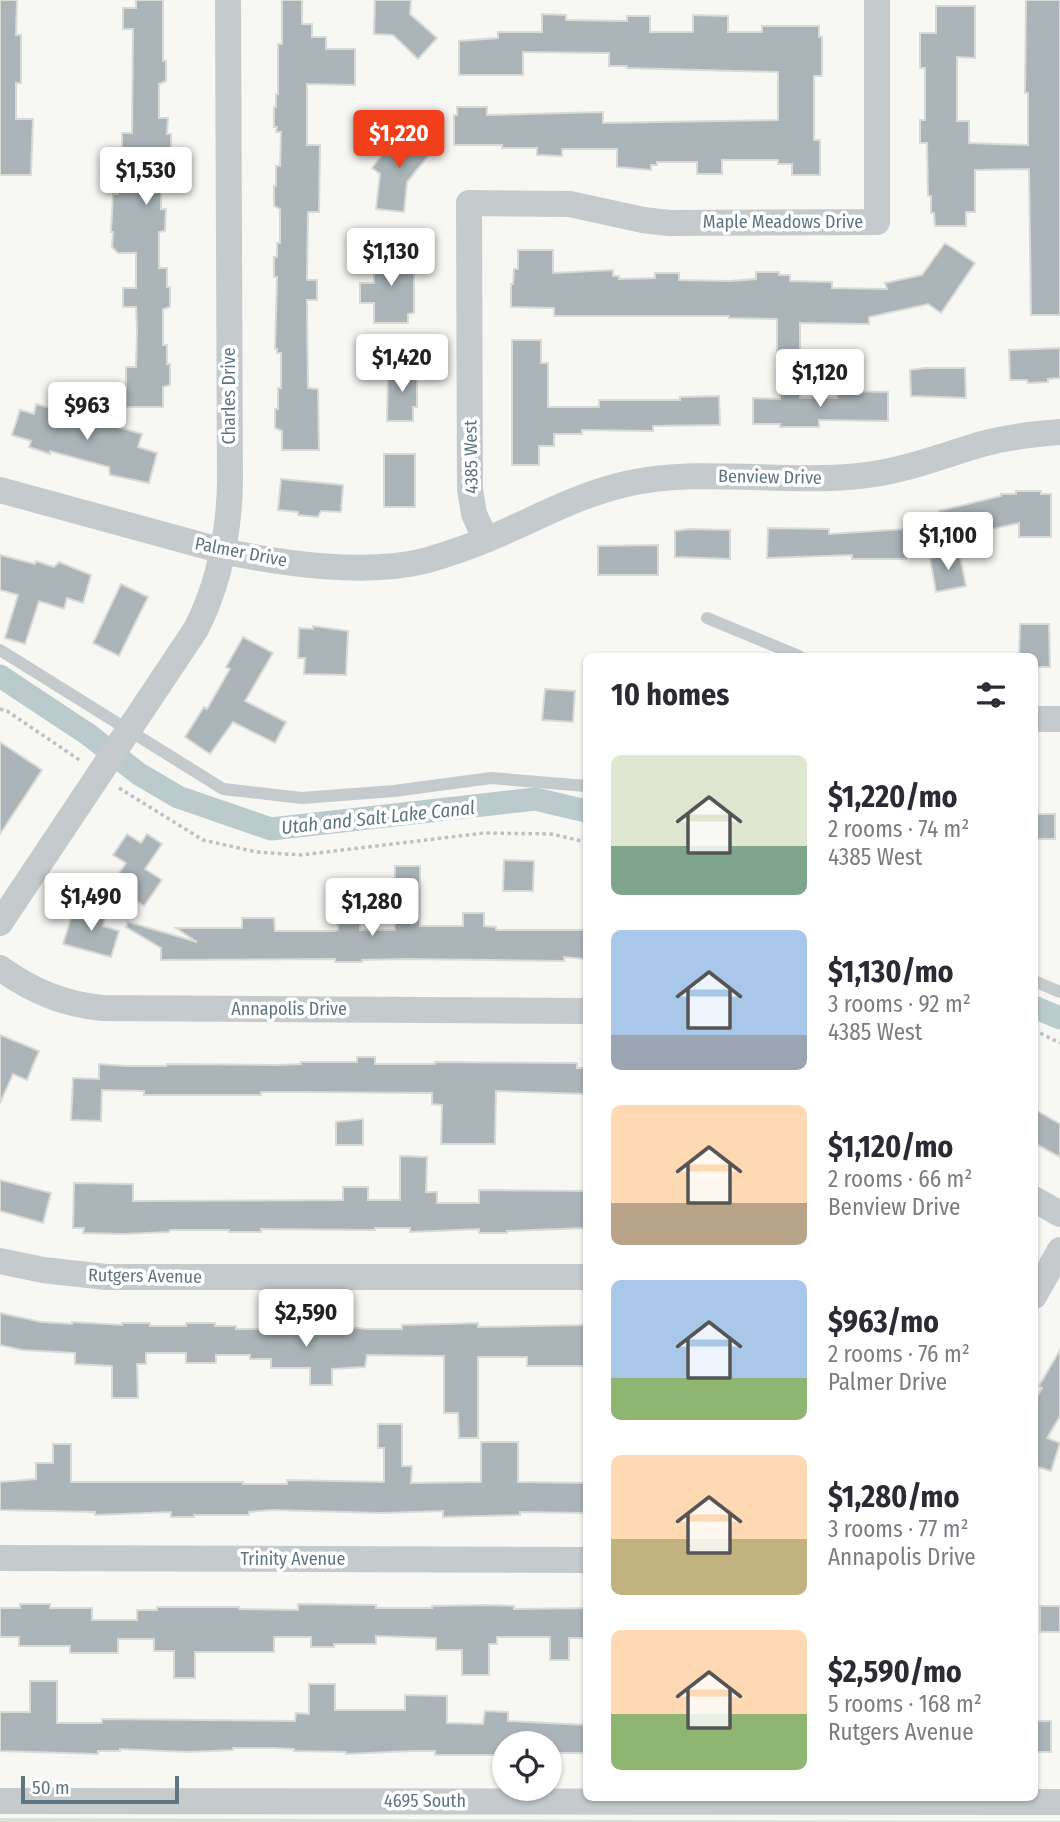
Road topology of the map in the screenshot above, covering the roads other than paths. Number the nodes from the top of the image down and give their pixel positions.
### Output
1 (229, 0) edge
2 (877, 0) edge
3 (469, 203) joint
4 (1060, 432) edge
5 (0, 490) edge
6 (486, 540) junction
7 (223, 551) junction
8 (707, 618) dead end
9 (0, 650) edge
10 (792, 653) edge
11 (1038, 719) edge
12 (1060, 719) edge
13 (126, 734) junction
14 (583, 786) edge
15 (0, 923) edge
16 (0, 968) edge
17 (1038, 983) edge
18 (1060, 992) edge
19 (583, 1011) edge
20 (1038, 1201) edge
21 (1060, 1214) edge
22 (1060, 1250) edge
23 (0, 1261) edge
24 (583, 1277) edge
25 (1038, 1289) edge
26 (0, 1558) edge
27 (583, 1560) edge
28 (583, 1800) edge
29 (0, 1801) edge
30 (1002, 1801) edge
31 (1060, 1802) edge

1 - 7 street, Charles Drive
2 - 3 street, Maple Meadows Drive
3 - 6 street, 4385 West
4 - 6 street, Benview Drive
5 - 7 street, Palmer Drive
6 - 7 street, Palmer Drive
7 - 13 street, Charles Drive
8 - 10 lane
9 - 13 lane
11 - 12 street
13 - 14 lane
13 - 15 street, Charles Drive
16 - 19 street, Annapolis Drive
17 - 18 lane
20 - 21 street
22 - 25 street
23 - 24 street, Rutgers Avenue
26 - 27 street, Trinity Avenue
28 - 29 street, 4695 South
30 - 31 street, 4695 South

